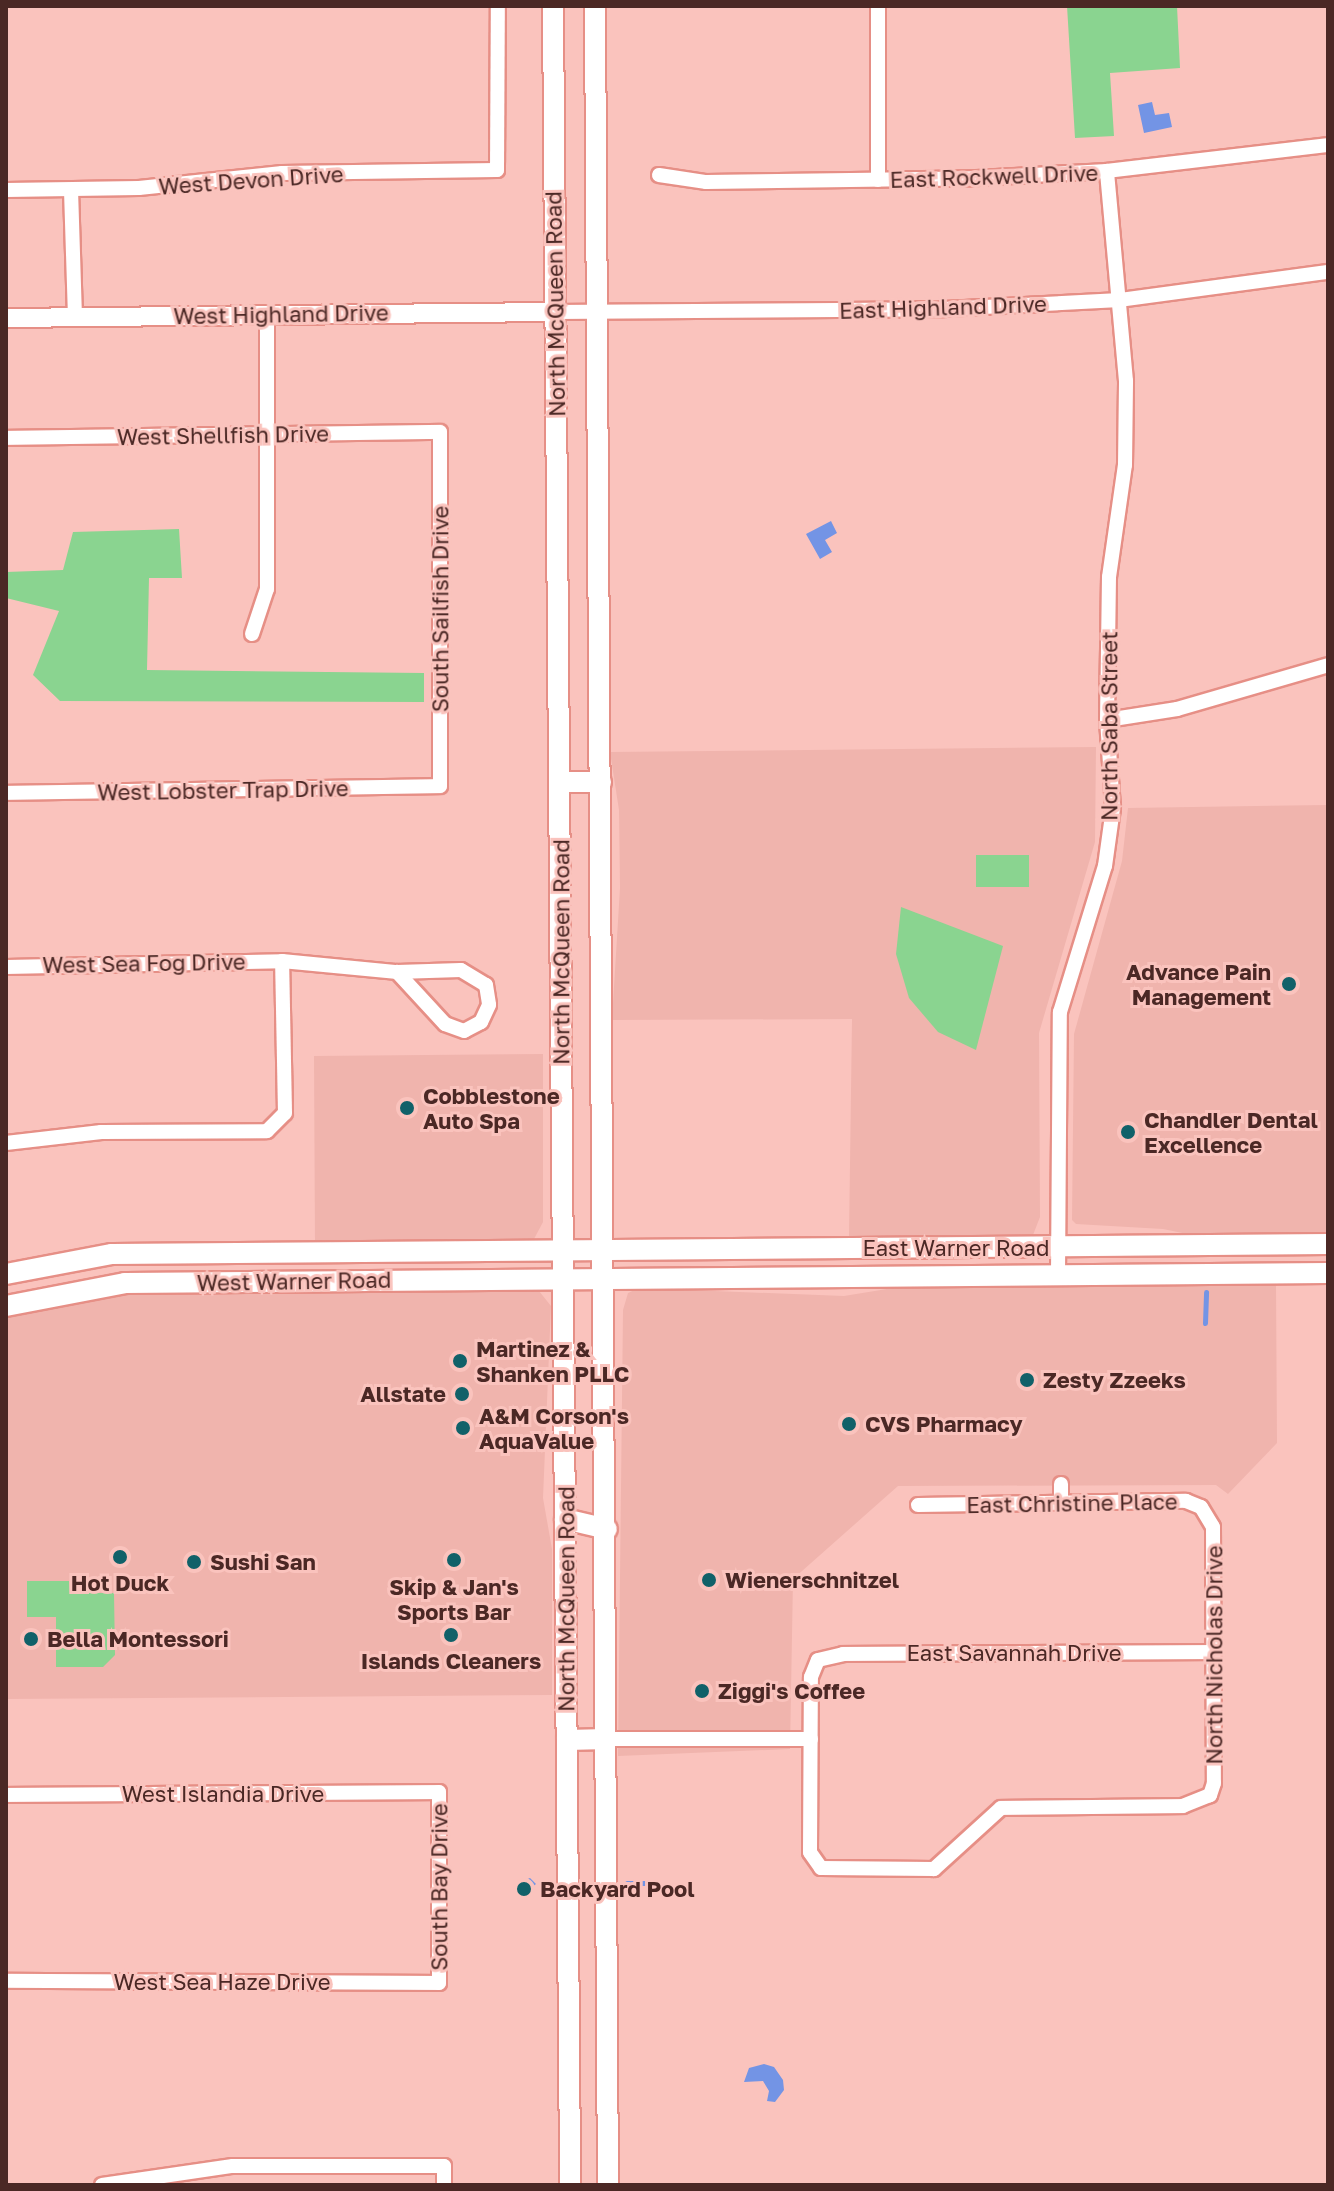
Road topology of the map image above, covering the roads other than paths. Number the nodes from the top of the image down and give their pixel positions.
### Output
1 (498, 6) edge
2 (553, 6) edge
3 (595, 6) edge
4 (878, 6) edge
5 (1328, 145) edge
6 (1107, 171) junction
7 (659, 175) dead end
8 (878, 180) junction
9 (6, 190) edge
10 (71, 190) junction
11 (1328, 272) edge
12 (1120, 300) junction
13 (555, 312) junction
14 (598, 312) junction
15 (267, 314) junction
16 (6, 318) edge
17 (75, 318) junction
18 (440, 432) joint
19 (267, 434) junction
20 (6, 438) edge
21 (252, 634) dead end
22 (1328, 665) edge
23 (1107, 720) junction
24 (560, 782) junction
25 (601, 782) junction
26 (440, 786) joint
27 (6, 793) edge
28 (282, 961) junction
29 (6, 967) edge
30 (397, 972) junction
31 (6, 1143) edge
32 (1328, 1244) edge
33 (1057, 1248) junction
34 (574, 1250) junction
35 (605, 1250) junction
36 (137, 1254) junction
37 (1328, 1273) edge
38 (6, 1274) edge
39 (1058, 1275) junction
40 (584, 1277) junction
41 (139, 1283) junction
42 (6, 1306) edge
43 (1061, 1484) dead end
44 (1061, 1503) junction
45 (918, 1505) dead end
46 (565, 1519) junction
47 (1213, 1527) joint
48 (607, 1529) junction
49 (1212, 1652) junction
50 (607, 1739) junction
51 (811, 1739) junction
52 (567, 1740) junction
53 (439, 1792) joint
54 (6, 1795) edge
55 (6, 1981) edge
56 (439, 1983) joint
57 (102, 2185) edge
58 (444, 2185) edge
59 (570, 2185) edge
60 (608, 2185) edge

1 - 10 street, West Devon Drive
2 - 13 main road, North McQueen Road
3 - 14 main road, North McQueen Road
4 - 8 street
5 - 6 street, East Rockwell Drive
6 - 8 street, East Rockwell Drive
6 - 12 street, North Saba Street
7 - 8 street, East Rockwell Drive
9 - 10 street, West Devon Drive
10 - 17 street
11 - 12 street, East Highland Drive
12 - 14 street, East Highland Drive
12 - 23 street, North Saba Street
13 - 14 street, East Highland Drive
13 - 15 street, West Highland Drive
13 - 24 main road, North McQueen Road
14 - 25 main road, North McQueen Road
15 - 17 street, West Highland Drive
15 - 19 street
16 - 17 street, West Highland Drive
18 - 19 street, West Shellfish Drive
18 - 26 street, South Sailfish Drive
19 - 20 street, West Shellfish Drive
19 - 21 street
22 - 23 street
23 - 33 street, North Saba Street
24 - 25 main road
24 - 34 main road, North McQueen Road
25 - 35 main road, North McQueen Road
26 - 27 street, West Lobster Trap Drive
28 - 29 street, West Sea Fog Drive
28 - 30 street, West Sea Fog Drive
28 - 31 street
30 - 30 street, West Sea Fog Drive
32 - 33 main road, East Warner Road
33 - 35 main road, East Warner Road
33 - 39 street, North Saba Street
34 - 35 main road, East Warner Road
34 - 36 main road, West Warner Road
34 - 40 main road, North McQueen Road
35 - 40 main road, North McQueen Road
36 - 38 main road, West Warner Road
36 - 41 main road
37 - 39 main road, East Warner Road
39 - 40 main road, East Warner Road
40 - 41 main road, West Warner Road
40 - 46 main road, North McQueen Road
40 - 48 main road, North McQueen Road
41 - 42 main road, West Warner Road
43 - 44 street
44 - 45 street, East Christine Place
44 - 47 street, East Christine Place
46 - 48 main road
46 - 52 main road, North McQueen Road
47 - 49 street, North Nicholas Drive
48 - 50 main road, North McQueen Road
49 - 51 street, East Savannah Drive
49 - 51 street, North Nicholas Drive
50 - 51 street
50 - 52 main road
50 - 60 main road, North McQueen Road
52 - 59 main road, North McQueen Road
53 - 54 street, West Islandia Drive
53 - 56 street, South Bay Drive
55 - 56 street, West Sea Haze Drive
57 - 58 street

